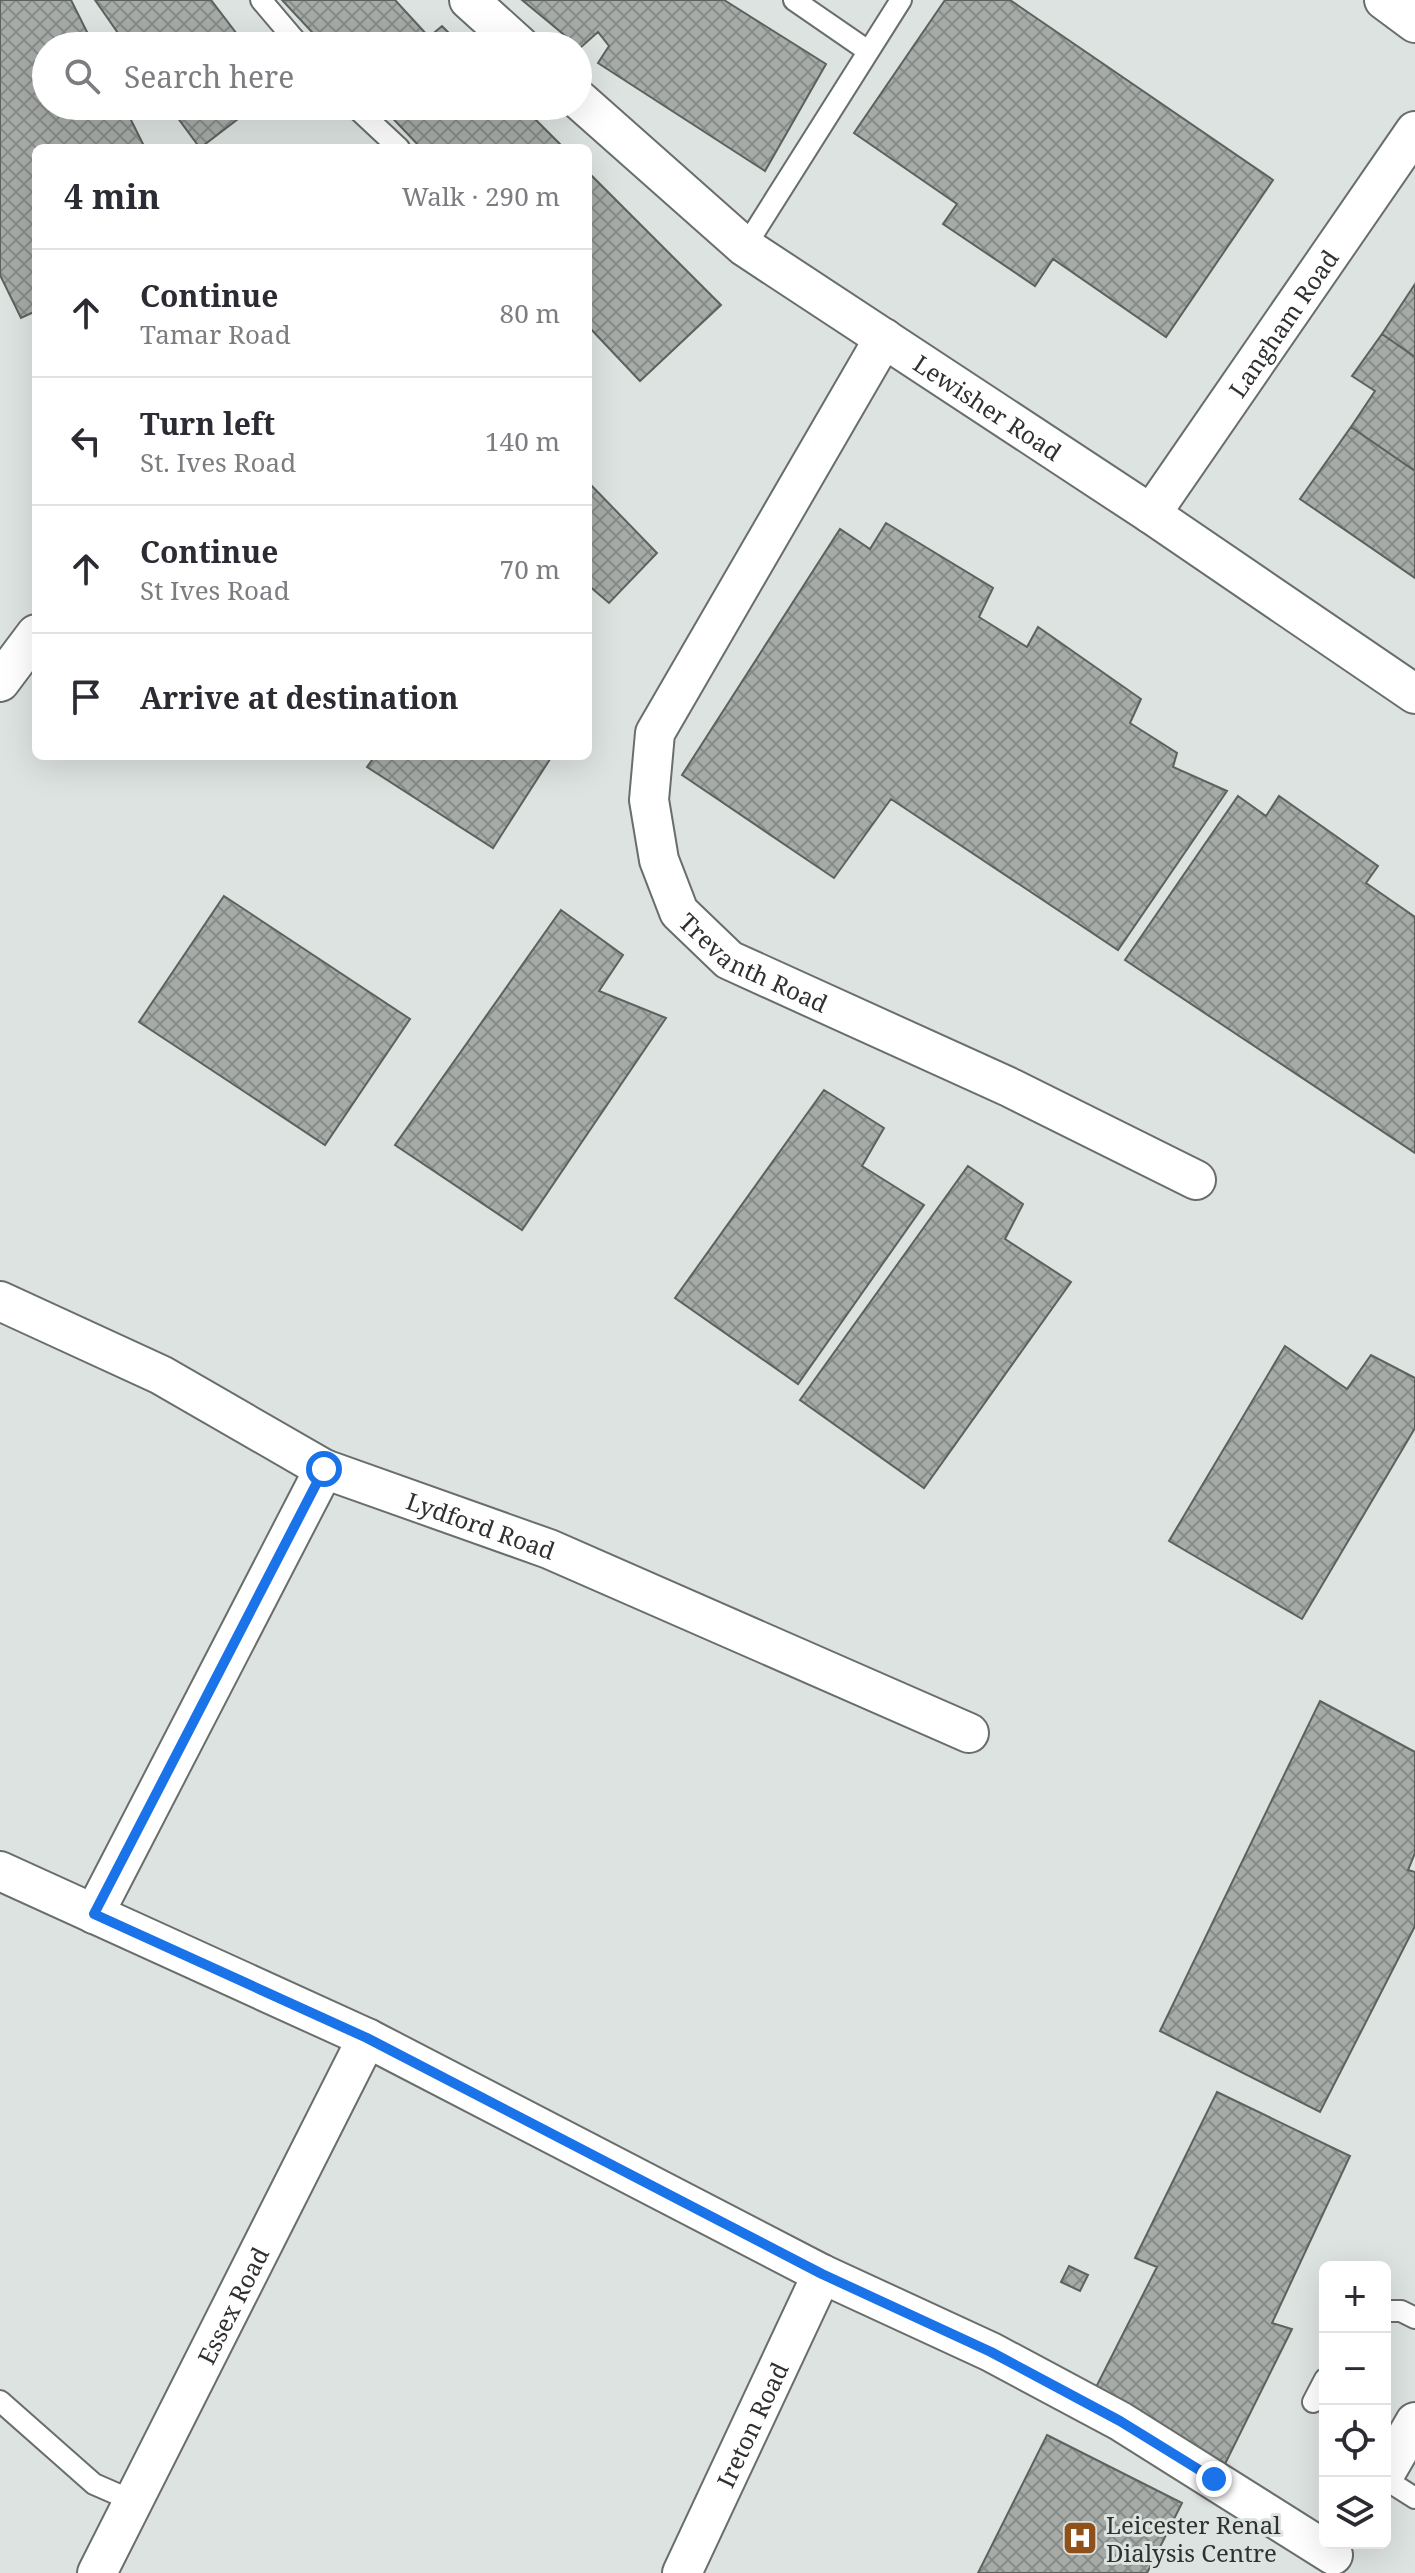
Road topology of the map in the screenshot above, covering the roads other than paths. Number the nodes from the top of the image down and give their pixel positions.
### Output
1 (261, 0) edge
2 (469, 0) edge
3 (794, 0) edge
4 (901, 0) edge
5 (1384, 0) edge
6 (1415, 23) edge
7 (288, 32) edge
8 (504, 32) edge
9 (868, 51) junction
10 (592, 111) edge
11 (369, 120) edge
12 (1415, 131) edge
13 (395, 144) edge
14 (745, 247) junction
15 (884, 338) junction
16 (1151, 514) junction
17 (32, 639) edge
18 (0, 682) edge
19 (1415, 694) edge
20 (1196, 1180) dead end
21 (0, 1301) edge
22 (324, 1469) junction
23 (969, 1733) dead end
24 (0, 1871) edge
25 (94, 1914) junction
26 (367, 2038) junction
27 (822, 2274) junction
28 (1391, 2311) edge
29 (1415, 2318) edge
30 (1319, 2390) edge
31 (0, 2401) edge
32 (1313, 2402) dead end
33 (1415, 2422) edge
34 (1391, 2465) edge
35 (1386, 2477) edge
36 (1415, 2498) edge
37 (133, 2501) junction
38 (1332, 2557) edge
39 (97, 2573) edge
40 (682, 2573) edge

1 - 7 lane
2 - 8 street
3 - 9 lane
4 - 9 lane
5 - 6 street
9 - 14 lane
10 - 14 street, Lewisher Road
11 - 13 lane
12 - 16 street, Langham Road
14 - 15 street, Lewisher Road
15 - 16 street, Lewisher Road
15 - 20 street, Trevanth Road
16 - 19 street, Lewisher Road
17 - 18 street
21 - 22 street, Lydford Road
22 - 23 street, Lydford Road
22 - 25 street
24 - 25 street
25 - 26 street
26 - 27 street
26 - 37 street, Essex Road
27 - 38 street
27 - 40 street, Ireton Road
28 - 29 lane
30 - 32 lane
31 - 37 lane
33 - 34 street
35 - 36 lane
37 - 39 street, Essex Road

